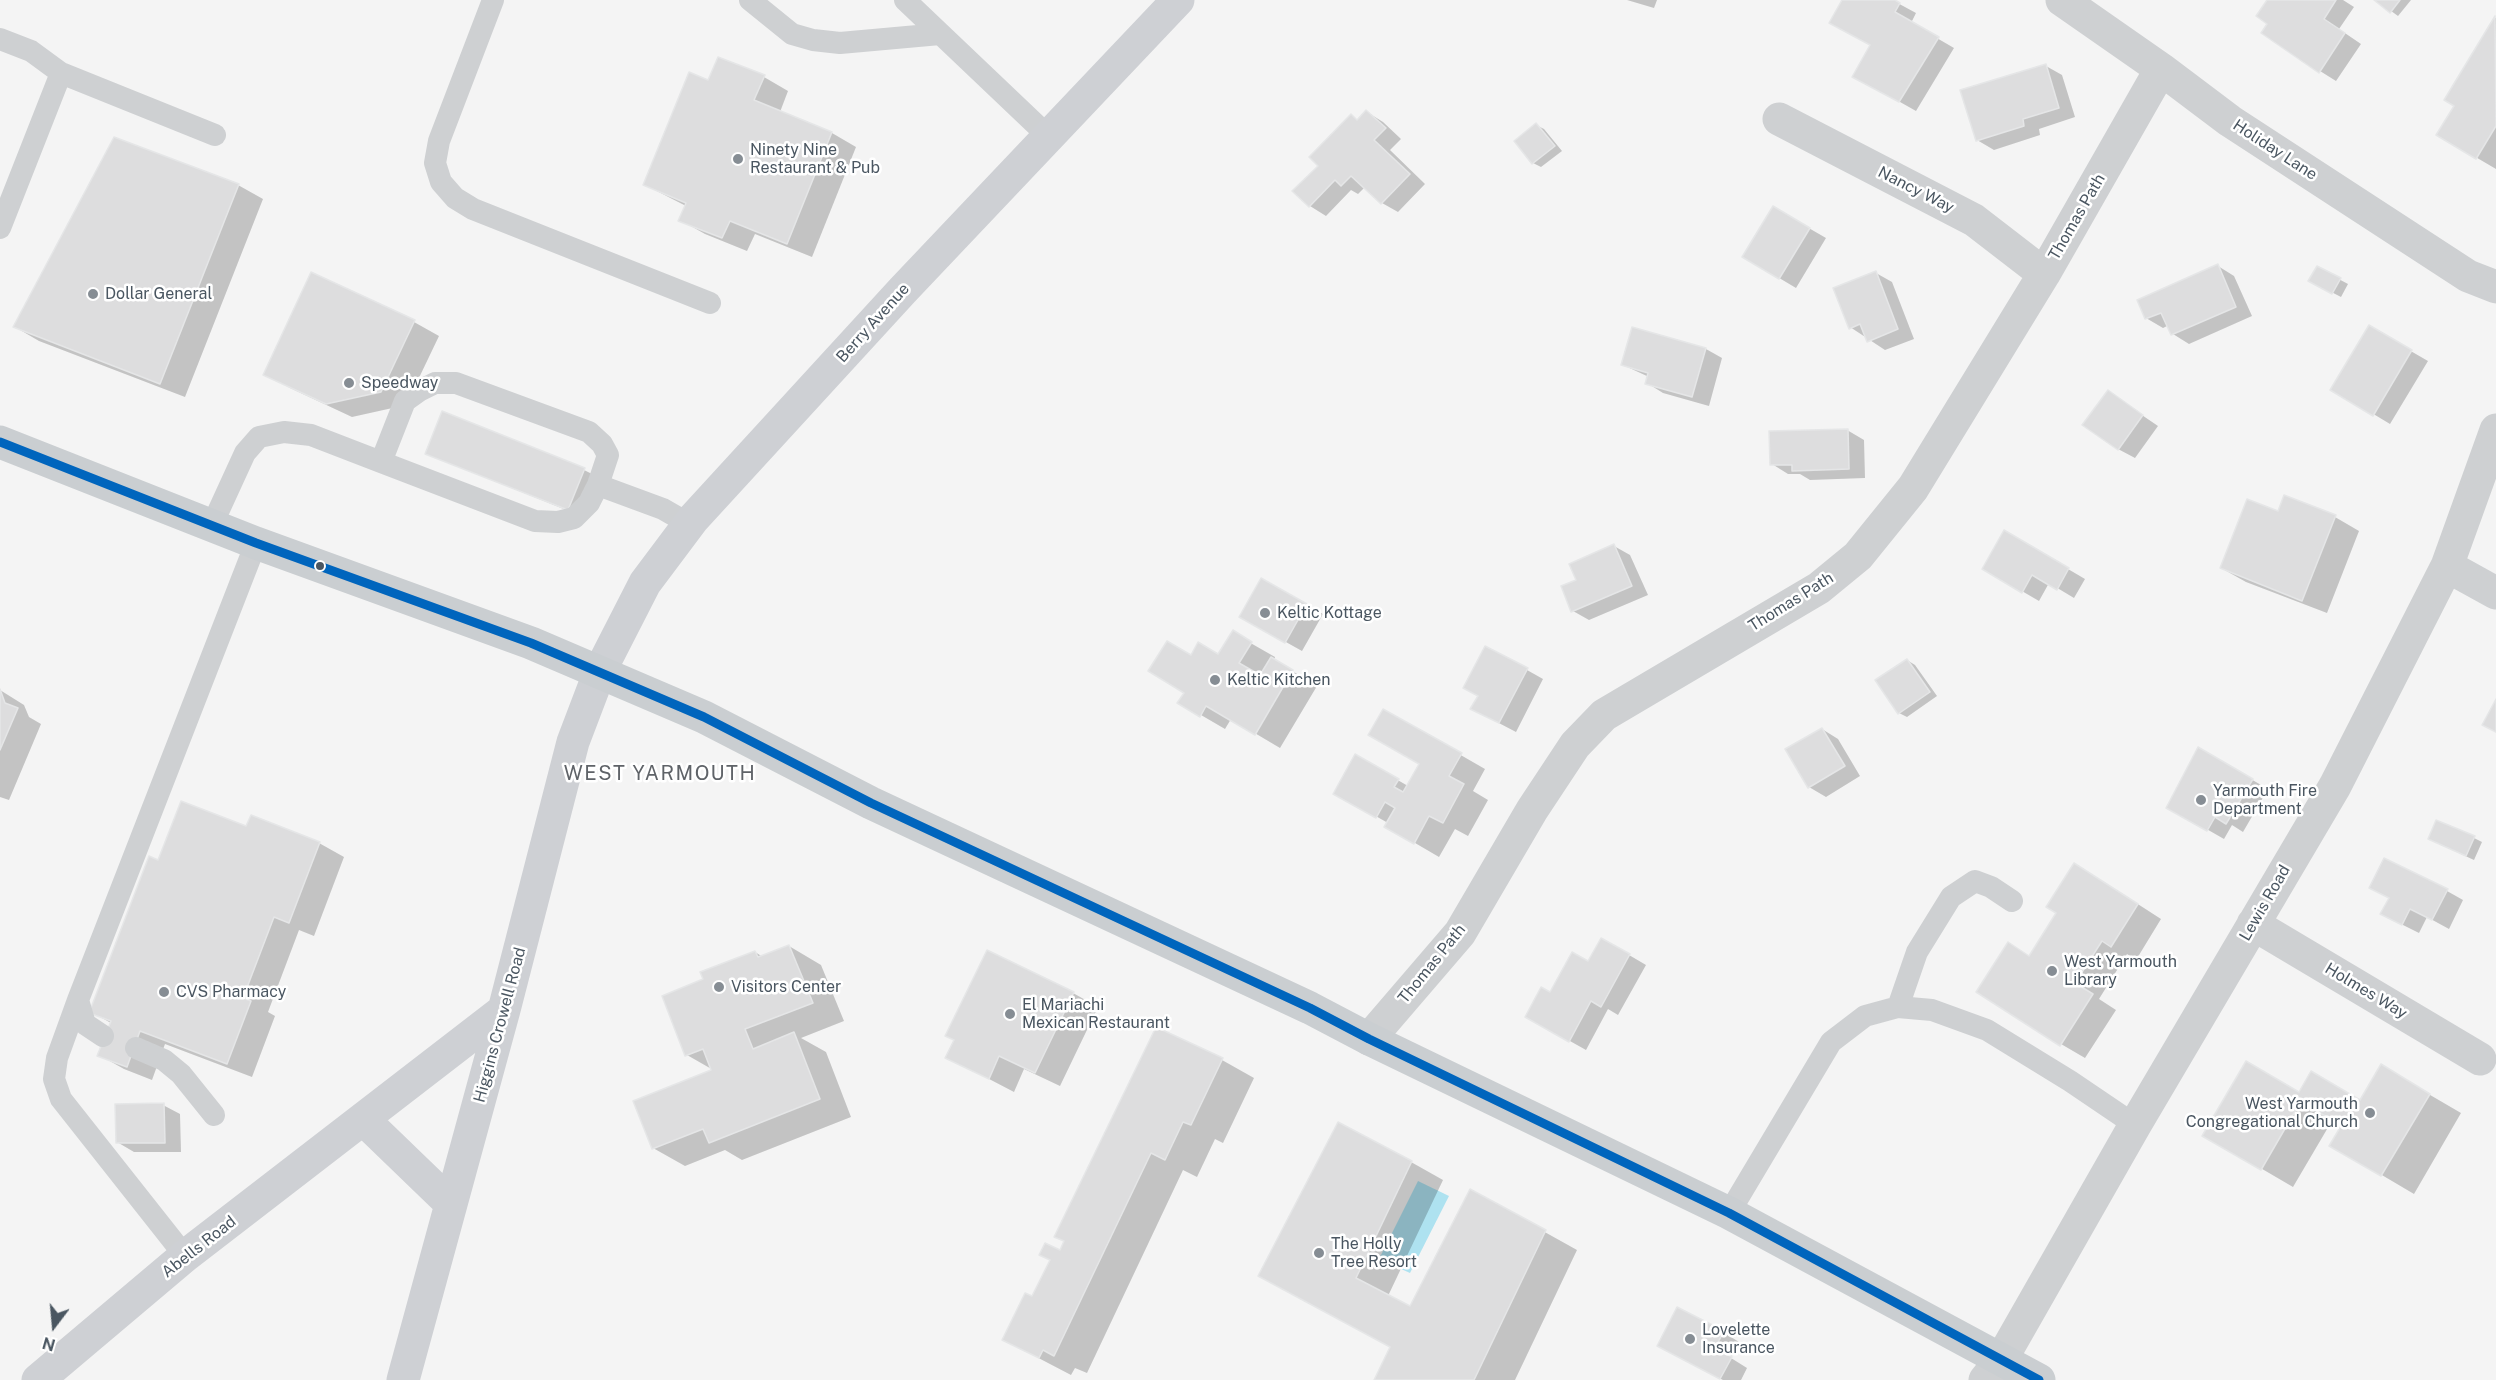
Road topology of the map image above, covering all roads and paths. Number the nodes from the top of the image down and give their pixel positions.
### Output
1 (493, 0) edge
2 (750, 0) edge
3 (905, 0) edge
4 (1178, 0) edge
5 (2062, 0) edge
6 (940, 34) junction
7 (0, 39) edge
8 (2161, 69) junction
9 (61, 73) junction
10 (1779, 119) dead end
11 (215, 135) dead end
12 (1049, 137) junction
13 (0, 228) edge
14 (2044, 274) junction
15 (2496, 287) edge
16 (710, 303) dead end
17 (2496, 430) edge
18 (0, 442) edge
19 (381, 462) junction
20 (598, 485) junction
21 (689, 524) junction
22 (212, 525) junction
23 (256, 543) junction
24 (2447, 566) junction
25 (2496, 593) edge
26 (600, 671) junction
27 (2012, 901) dead end
28 (2253, 924) junction
29 (78, 999) junction
30 (1898, 1007) junction
31 (504, 1010) junction
32 (103, 1036) dead end
33 (1369, 1039) junction
34 (136, 1048) dead end
35 (2480, 1059) dead end
36 (214, 1115) dead end
37 (364, 1120) junction
38 (2135, 1125) junction
39 (451, 1204) junction
40 (1729, 1214) junction
41 (185, 1256) junction
42 (1993, 1370) edge
43 (38, 1380) edge
44 (403, 1380) edge
45 (2039, 1380) edge

1 - 16 lane
2 - 6 lane
3 - 6 lane
4 - 12 street, Berry Avenue
5 - 8 street, Holiday Lane
6 - 12 lane
7 - 9 lane
8 - 14 street, Thomas Path
8 - 15 street, Holiday Lane
9 - 11 lane
9 - 13 lane
10 - 14 street, Nancy Way
12 - 21 street, Berry Avenue
14 - 33 street, Thomas Path
17 - 24 street, Lewis Road
18 - 22 main road
19 - 20 lane
19 - 20 lane
19 - 22 lane
20 - 21 lane
21 - 26 street, Berry Avenue
22 - 23 main road
23 - 26 main road
23 - 29 lane
24 - 25 street
24 - 28 street, Lewis Road
26 - 31 street, Higgins Crowell Road
26 - 33 main road
27 - 30 lane
28 - 35 street, Holmes Way
28 - 38 street, Lewis Road
29 - 32 lane
29 - 41 lane
30 - 38 lane
30 - 40 lane
31 - 37 street, Abells Road
31 - 39 street, Higgins Crowell Road
33 - 40 main road
34 - 36 lane
37 - 39 street
37 - 41 street, Abells Road
38 - 42 street, Lewis Road
39 - 44 street, Higgins Crowell Road
40 - 42 main road
41 - 43 street, Abells Road
42 - 45 main road

